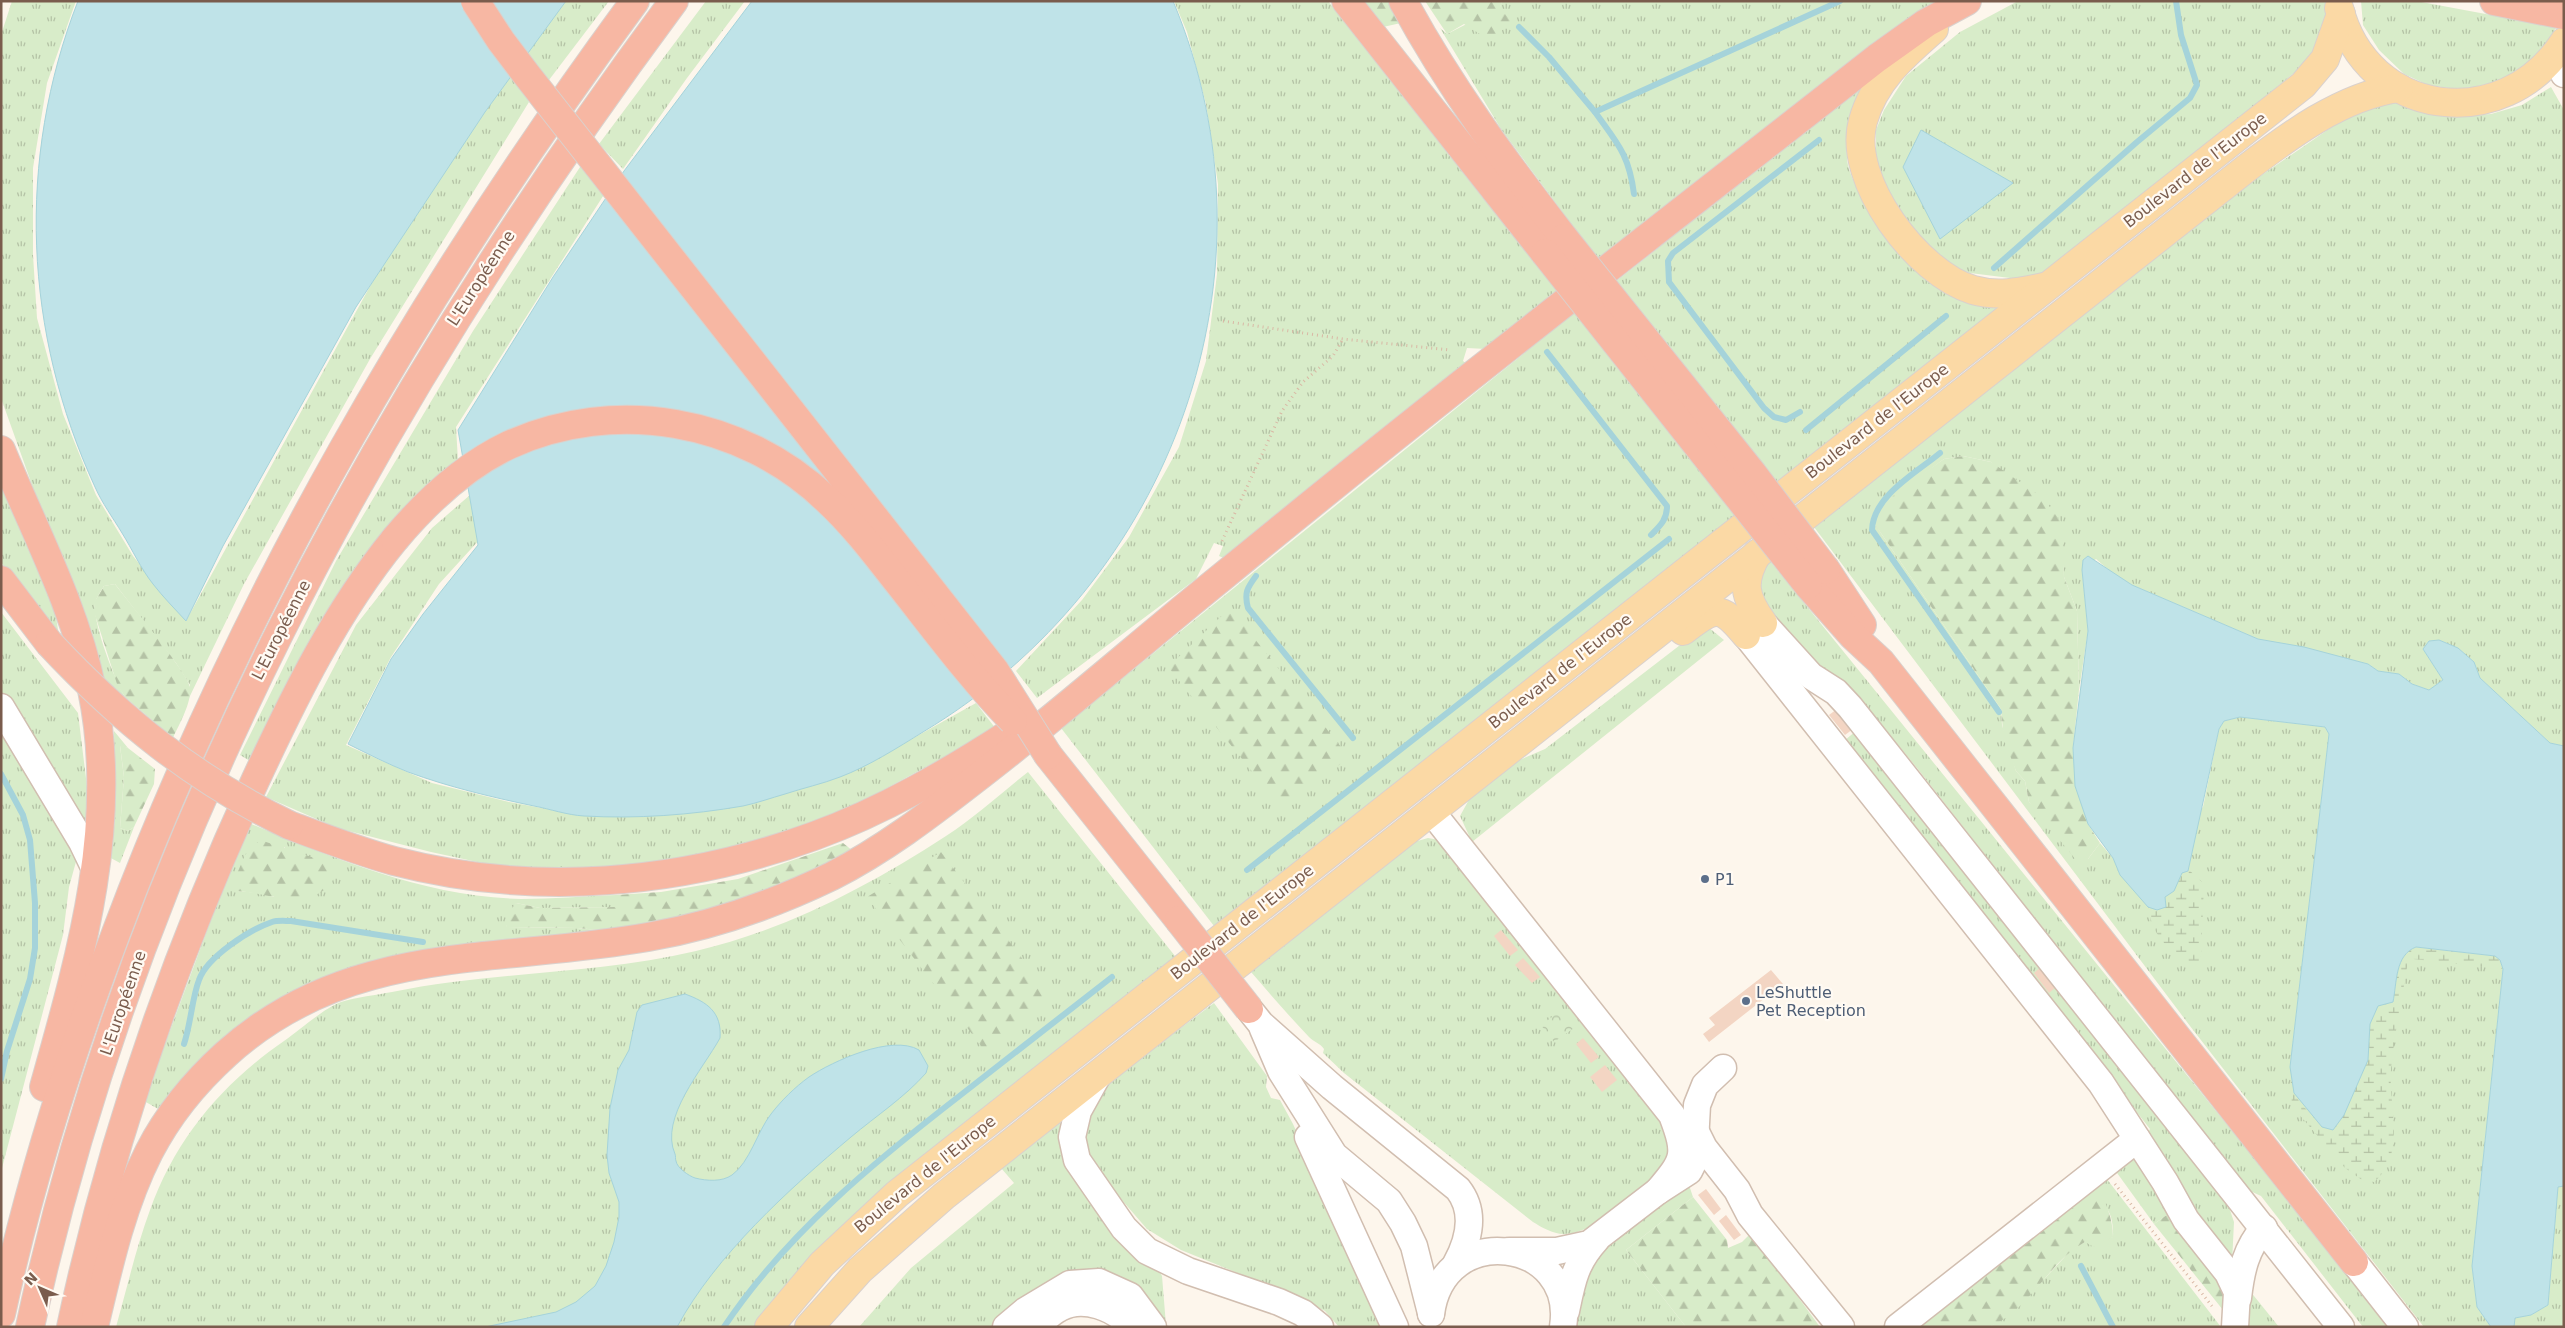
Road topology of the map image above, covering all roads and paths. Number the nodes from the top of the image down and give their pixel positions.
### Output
1 (475, 1) edge
2 (635, 1) edge
3 (674, 1) edge
4 (1346, 1) edge
5 (1403, 1) edge
6 (1969, 1) edge
7 (2494, 1) edge
8 (2340, 8) edge
9 (2564, 15) edge
10 (2562, 53) edge
11 (2399, 88) junction
12 (1555, 245) junction
13 (2048, 286) junction
14 (1223, 320) dead end
15 (1343, 339) junction
16 (1450, 350) dead end
17 (1, 450) edge
18 (1222, 541) dead end
19 (1757, 554) junction
20 (1224, 575) junction
21 (1, 580) edge
22 (1755, 629) junction
23 (1, 707) edge
24 (1048, 755) junction
25 (1499, 758) junction
26 (1431, 811) junction
27 (95, 869) junction
28 (1255, 1016) junction
29 (1723, 1068) dead end
30 (1281, 1071) junction
31 (1098, 1075) junction
32 (1695, 1130) junction
33 (2137, 1139) junction
34 (2100, 1166) junction
35 (1658, 1191) junction
36 (2264, 1228) junction
37 (1596, 1240) junction
38 (1, 1250) edge
39 (1509, 1251) junction
40 (2354, 1262) joint
41 (1456, 1264) junction
42 (1, 1314) edge
43 (2230, 1314) edge
44 (1432, 1320) edge
45 (1563, 1324) edge
46 (30, 1327) edge
47 (71, 1327) edge
48 (94, 1327) edge
49 (769, 1327) edge
50 (809, 1327) edge
51 (1006, 1327) edge
52 (1021, 1327) edge
53 (1035, 1327) edge
54 (1056, 1327) edge
55 (1115, 1327) edge
56 (1131, 1327) edge
57 (1140, 1327) edge
58 (1153, 1327) edge
59 (1320, 1327) edge
60 (1395, 1327) edge
61 (1841, 1327) edge
62 (1898, 1327) edge
63 (2341, 1327) edge
64 (2405, 1327) edge

1 - 24 highway, bridge
2 - 42 highway, L'Européenne
3 - 46 highway, L'Européenne
4 - 12 highway
5 - 12 highway
6 - 13 main road
6 - 20 highway
7 - 9 highway
8 - 11 main road
8 - 13 main road, Boulevard de l'Europe
10 - 11 main road
11 - 19 main road, Boulevard de l'Europe
12 - 40 highway, bridge
13 - 49 main road, Boulevard de l'Europe
14 - 15 path
15 - 16 path
15 - 18 path
17 - 27 highway
19 - 22 main road
19 - 25 main road, Boulevard de l'Europe
20 - 21 highway, bridge
20 - 48 highway
22 - 25 main road
22 - 33 lane
22 - 36 lane
23 - 27 lane
24 - 28 highway, bridge
24 - 47 highway, bridge
25 - 26 main road, Boulevard de l'Europe
26 - 31 main road, Boulevard de l'Europe
26 - 35 lane
27 - 38 highway
28 - 30 lane
28 - 41 lane
29 - 32 lane
30 - 44 lane
30 - 60 lane
31 - 50 main road, Boulevard de l'Europe
31 - 59 lane
32 - 35 lane
32 - 61 lane
33 - 34 lane
33 - 43 lane
34 - 43 path
34 - 62 lane
35 - 37 lane
36 - 43 lane
36 - 63 lane
37 - 39 lane
37 - 45 lane
39 - 41 lane
39 - 45 lane
40 - 64 lane
41 - 44 lane
51 - 58 lane
52 - 57 lane
53 - 56 lane
54 - 55 lane

